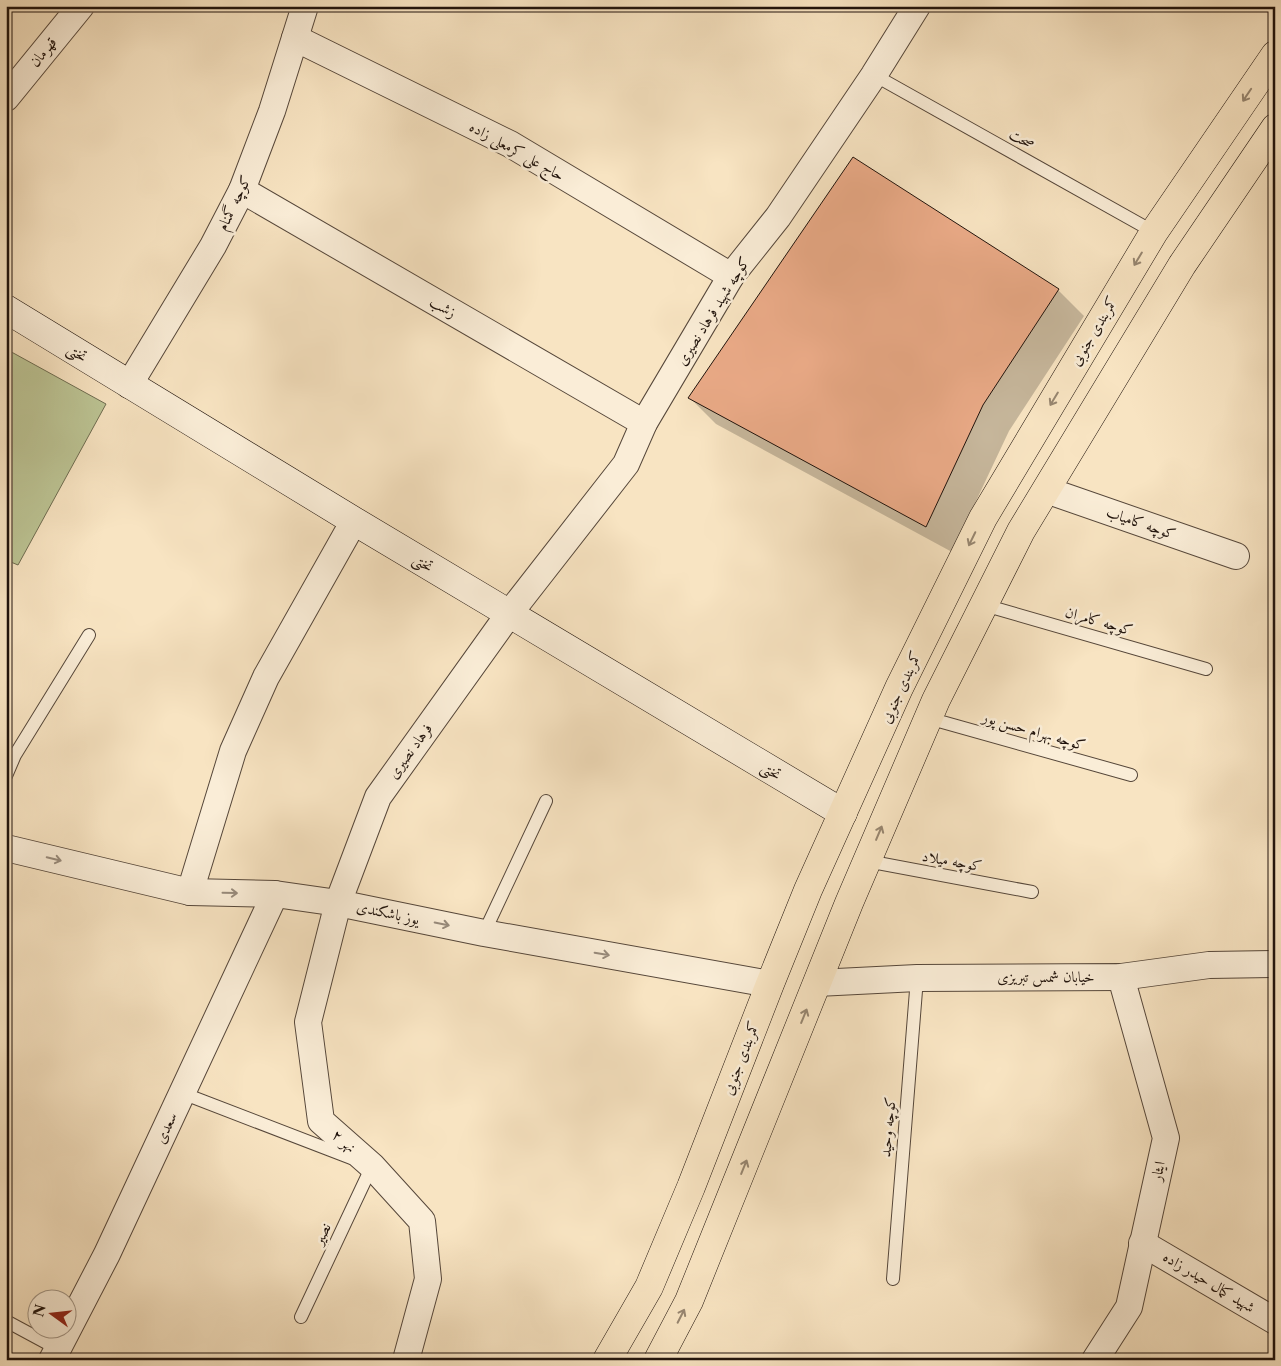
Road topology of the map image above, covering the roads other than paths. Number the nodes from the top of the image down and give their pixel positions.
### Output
1 (81, 6) edge
2 (305, 6) edge
3 (917, 6) edge
4 (295, 38) junction
5 (1275, 55) edge
6 (874, 75) junction
7 (6, 98) edge
8 (1275, 128) edge
9 (242, 190) junction
10 (1154, 232) junction
11 (731, 276) junction
12 (6, 309) edge
13 (129, 385) junction
14 (644, 423) junction
15 (1046, 490) junction
16 (354, 521) junction
17 (1236, 556) dead end
18 (984, 604) junction
19 (509, 614) junction
20 (89, 635) dead end
21 (1206, 669) dead end
22 (928, 718) junction
23 (1131, 775) dead end
24 (6, 776) edge
25 (546, 800) dead end
26 (843, 813) junction
27 (6, 848) edge
28 (867, 862) junction
29 (190, 892) junction
30 (1032, 892) dead end
31 (275, 894) junction
32 (338, 902) junction
33 (484, 933) junction
34 (1275, 964) edge
35 (1121, 977) junction
36 (917, 978) junction
37 (817, 983) junction
38 (770, 984) junction
39 (182, 1093) junction
40 (372, 1166) junction
41 (1142, 1243) junction
42 (893, 1279) dead end
43 (301, 1317) dead end
44 (6, 1321) edge
45 (1275, 1321) edge
46 (55, 1355) edge
47 (406, 1360) edge
48 (607, 1360) edge
49 (658, 1360) edge
50 (1095, 1360) edge

1 - 7 street, قهرمان
2 - 4 street, کوچه گمنام
3 - 6 street, کوچه شهید فرهاد نصیری
4 - 9 street, کوچه گمنام
4 - 11 street, حاج علی کرمعلی زاده
5 -> 10 main road, کمربندی جنوبی
6 - 10 lane, صحت
6 - 11 street, کوچه شهید فرهاد نصیری
8 - 15 main road
9 - 13 street, کوچه گمنام
9 - 14 street, زشب
10 -> 26 main road, کمربندی جنوبی
11 - 14 street, کوچه شهید فرهاد نصیری
12 - 13 main road, تختی
13 - 16 main road, تختی
14 - 19 street, کوچه شهید فرهاد نصیری
15 - 17 street, کوچه کامیاب
15 - 18 main road
16 - 19 main road, تختی
16 - 29 street
18 - 21 lane, کوچه کامران
18 - 22 main road
19 - 26 main road, تختی
19 - 32 street, فرهاد نصیری
20 - 24 lane
22 - 23 lane, کوچه بهرام حسن پور
28 -> 22 main road
25 - 33 lane
26 - 38 main road, کمربندی جنوبی
27 -> 29 street, یوز باشکندی
28 - 30 lane, کوچه میلاد
28 - 37 main road
29 -> 31 street, یوز باشکندی
31 - 32 street, یوز باشکندی
31 - 39 street, سعدی
32 -> 33 street, یوز باشکندی
32 - 40 street, نهر ۲
33 -> 38 street, یوز باشکندی
34 - 35 street, خیابان شمس تبریزی
35 - 36 street, خیابان شمس تبریزی
35 - 41 street, ایثار
36 - 37 street, خیابان شمس تبریزی
36 - 42 lane, کوچه وحید
37 - 38 main road
49 -> 37 main road
38 - 48 main road, کمربندی جنوبی
39 - 40 lane
39 - 46 street, سعدی
40 - 43 lane, نصیر
40 - 47 street, نهر ۲
41 - 45 street, شهید کمال حیدر زاده
41 - 50 street, ایثار
44 - 46 lane

